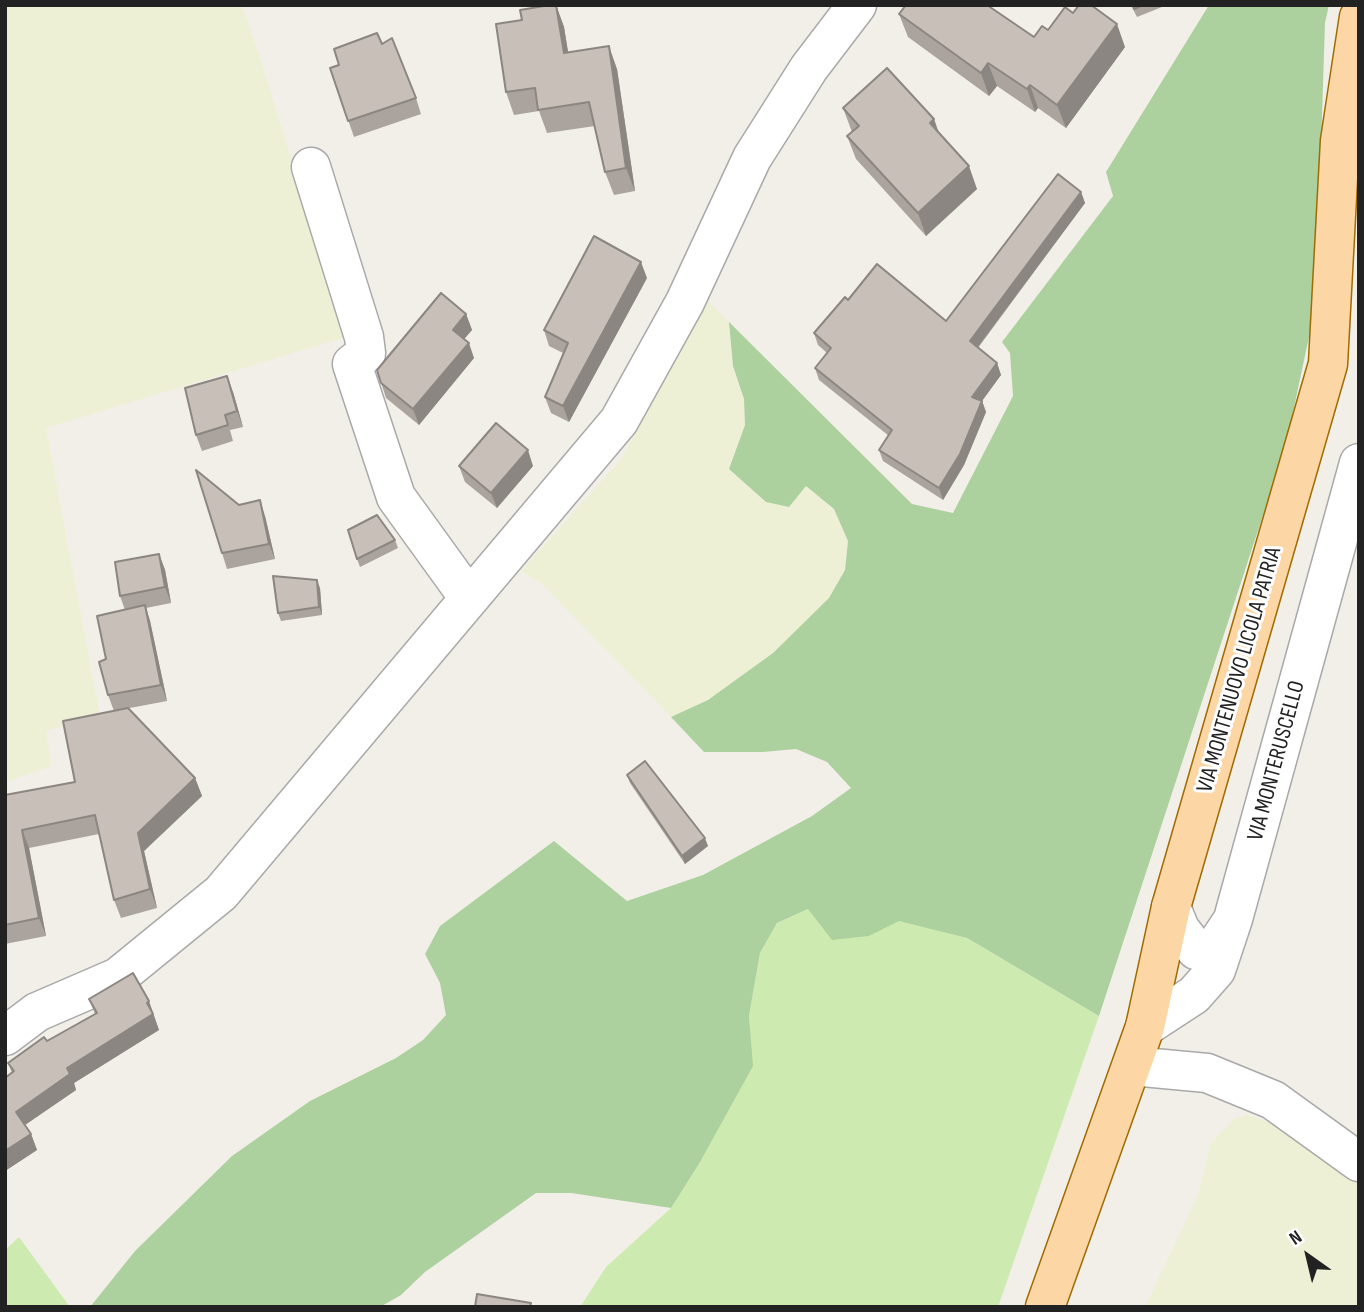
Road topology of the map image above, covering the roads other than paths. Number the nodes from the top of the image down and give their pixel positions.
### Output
1 (857, 5) edge
2 (1359, 17) edge
3 (311, 167) dead end
4 (1359, 463) edge
5 (468, 598) junction
6 (1171, 907) junction
7 (1233, 919) junction
8 (1145, 1027) junction
9 (5, 1036) edge
10 (1132, 1066) junction
11 (1359, 1163) edge
12 (1045, 1307) edge

1 - 5 street
2 - 6 main road, VIA MONTENUOVO LICOLA PATRIA
3 - 5 street
4 - 7 street, VIA MONTERUSCELLO
5 - 9 street
6 - 7 street
6 - 8 main road, VIA MONTENUOVO LICOLA PATRIA
7 - 8 street, VIA MONTERUSCELLO
8 - 10 main road, VIA MONTENUOVO LICOLA PATRIA
10 - 11 street
10 - 12 main road, VIA MONTENUOVO LICOLA PATRIA

